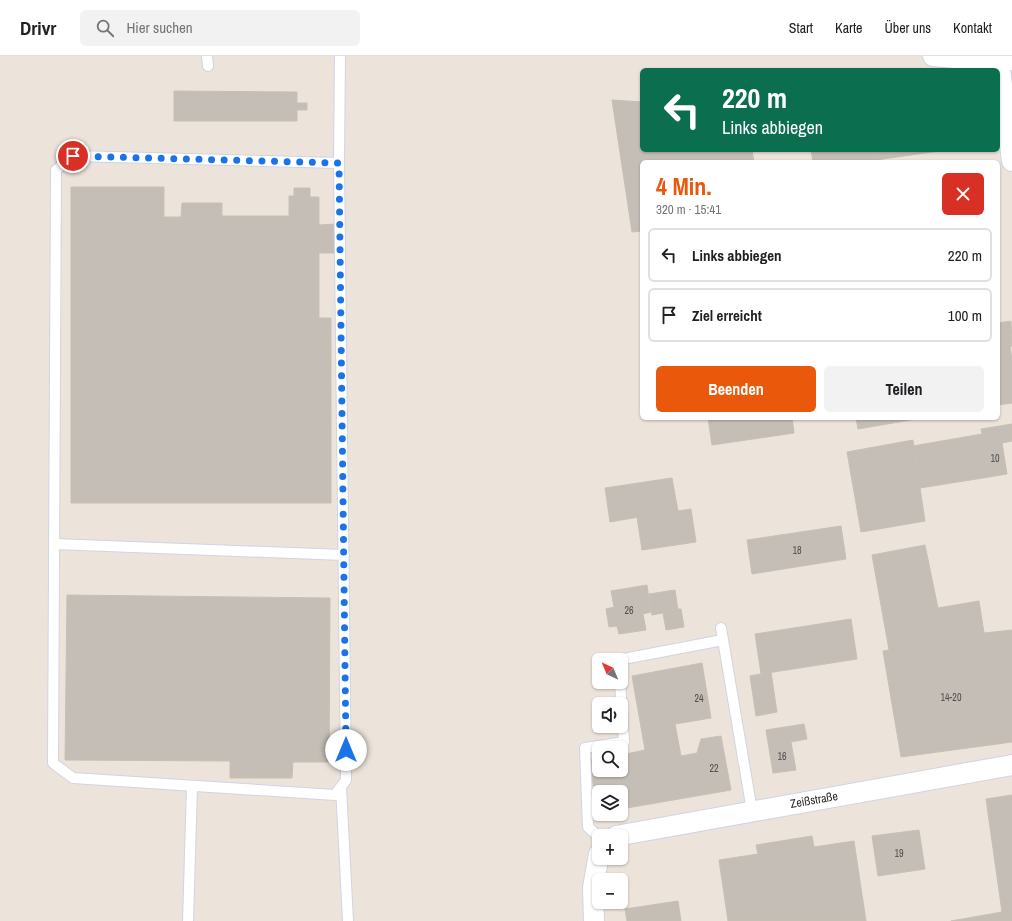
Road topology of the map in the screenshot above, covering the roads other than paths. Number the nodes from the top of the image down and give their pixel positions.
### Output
1 (340, 56) edge
2 (933, 56) edge
3 (1005, 61) edge
4 (1012, 162) edge
5 (339, 163) junction
6 (54, 544) junction
7 (344, 555) junction
8 (721, 628) dead end
9 (723, 640) junction
10 (628, 658) edge
11 (620, 689) edge
12 (1012, 765) edge
13 (192, 786) junction
14 (341, 787) junction
15 (752, 811) junction
16 (592, 831) edge
17 (628, 834) edge
18 (597, 865) edge
19 (188, 921) edge
20 (348, 921) edge
21 (594, 921) edge

1 - 5 lane
2 - 3 street
3 - 4 street
5 - 6 lane
5 - 7 lane
6 - 7 lane
6 - 13 lane
7 - 14 lane
8 - 9 lane
9 - 10 lane
9 - 15 lane
11 - 16 lane
12 - 15 street, Zeißstraße
13 - 14 lane
13 - 19 lane
14 - 20 lane
15 - 17 street, Zeißstraße
18 - 21 street

